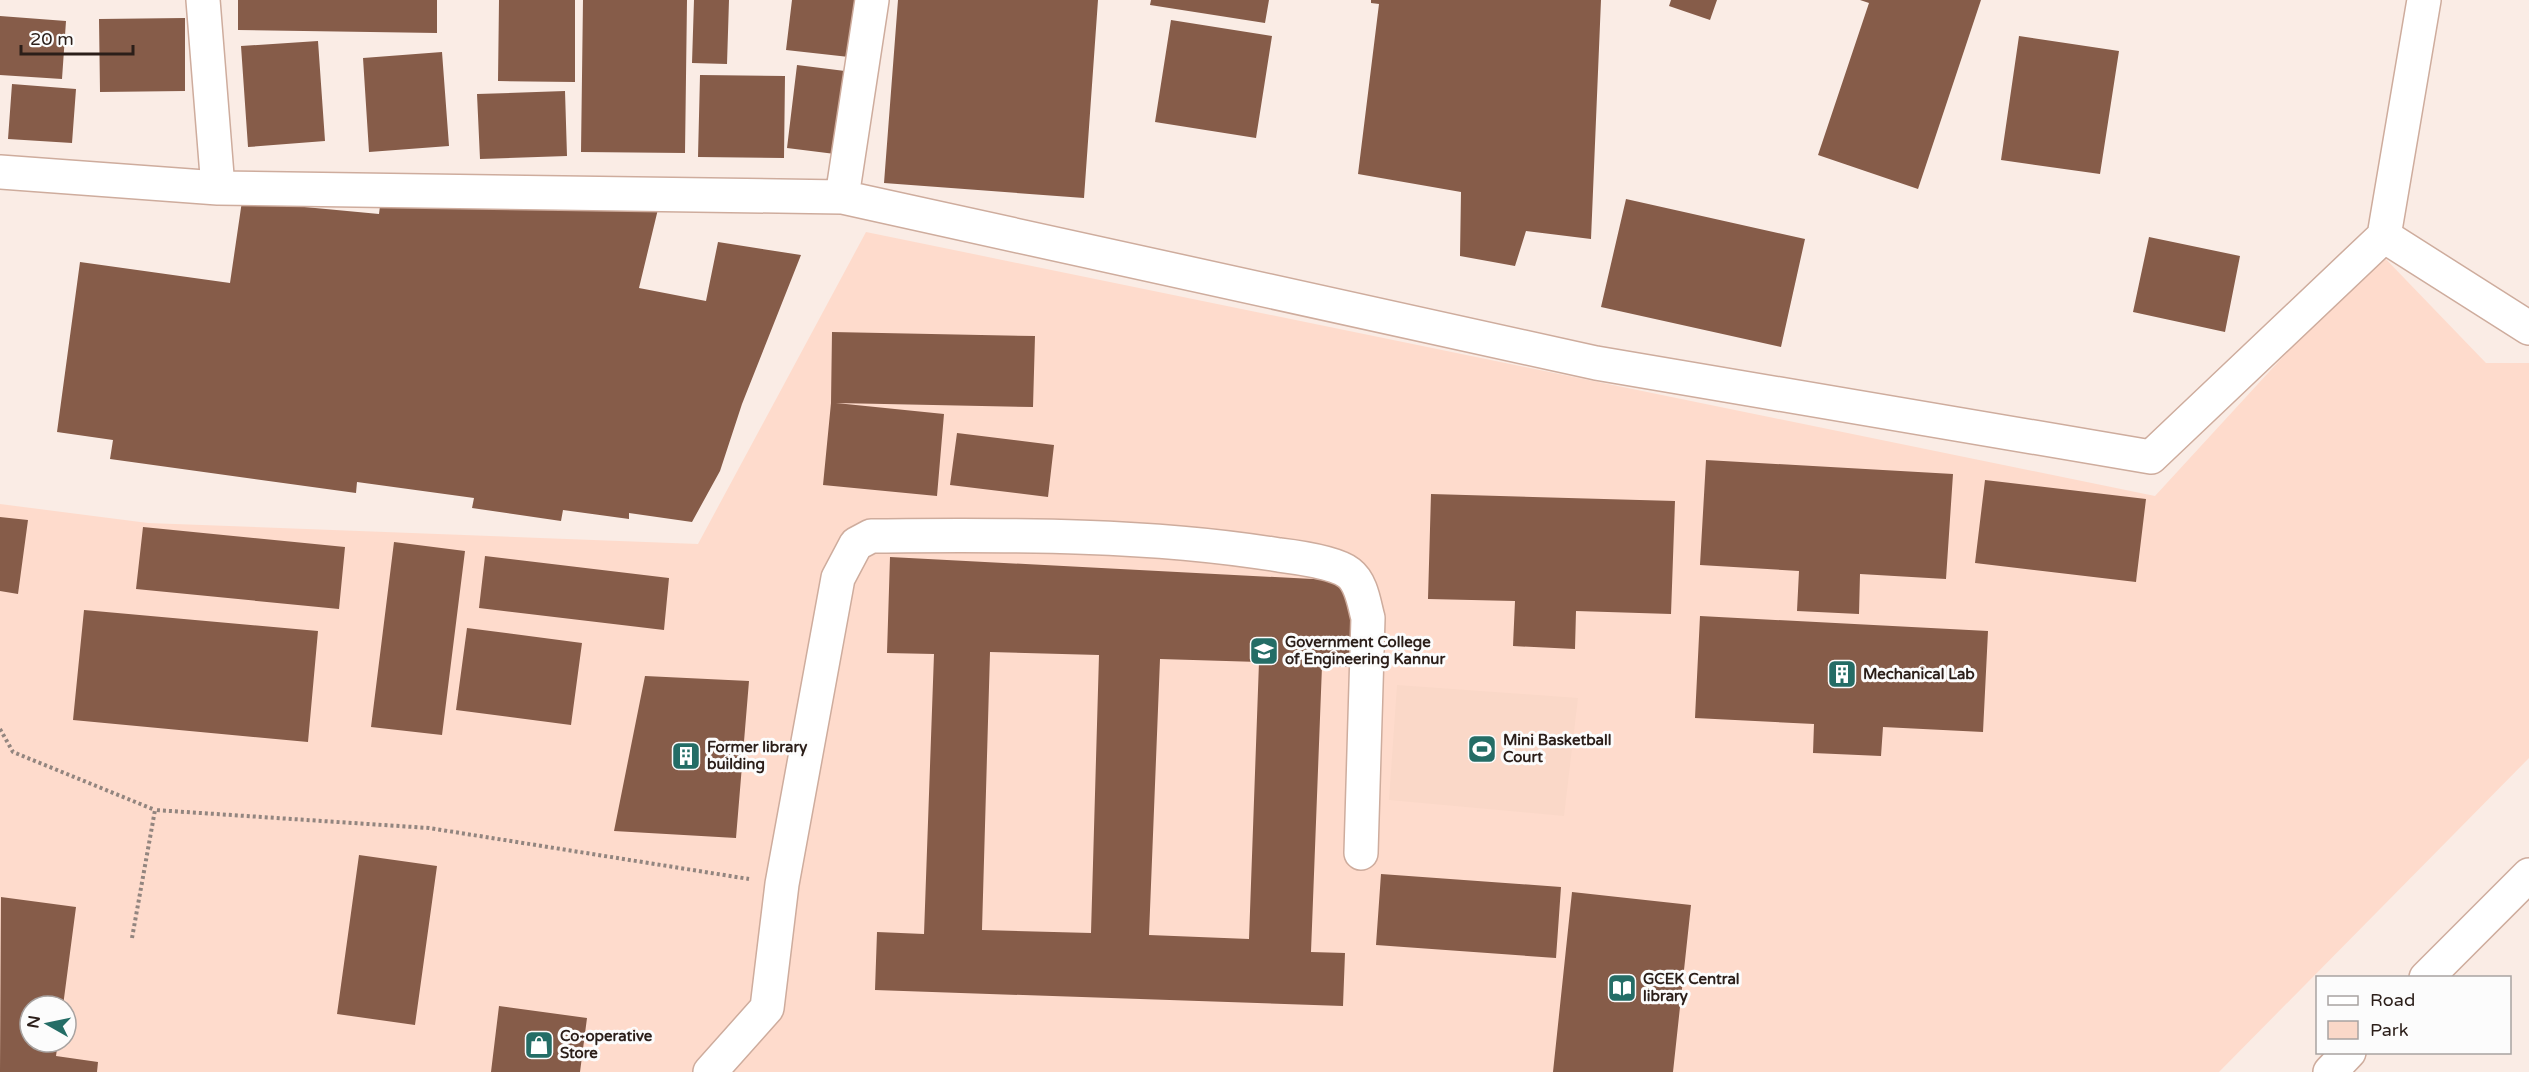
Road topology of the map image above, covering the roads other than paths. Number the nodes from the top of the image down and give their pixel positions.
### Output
1 (203, 0) edge
2 (872, 0) edge
3 (2424, 0) edge
4 (0, 172) edge
5 (218, 188) junction
6 (842, 197) junction
7 (2384, 236) junction
8 (2529, 328) edge
9 (1360, 853) dead end
10 (2529, 876) edge
11 (2428, 976) edge
12 (2348, 1054) edge
13 (710, 1072) edge
14 (2330, 1072) edge

1 - 5 street
2 - 6 street
3 - 7 street
4 - 5 street
5 - 6 street
6 - 7 street
7 - 8 street
9 - 13 street
10 - 11 street
12 - 14 street

